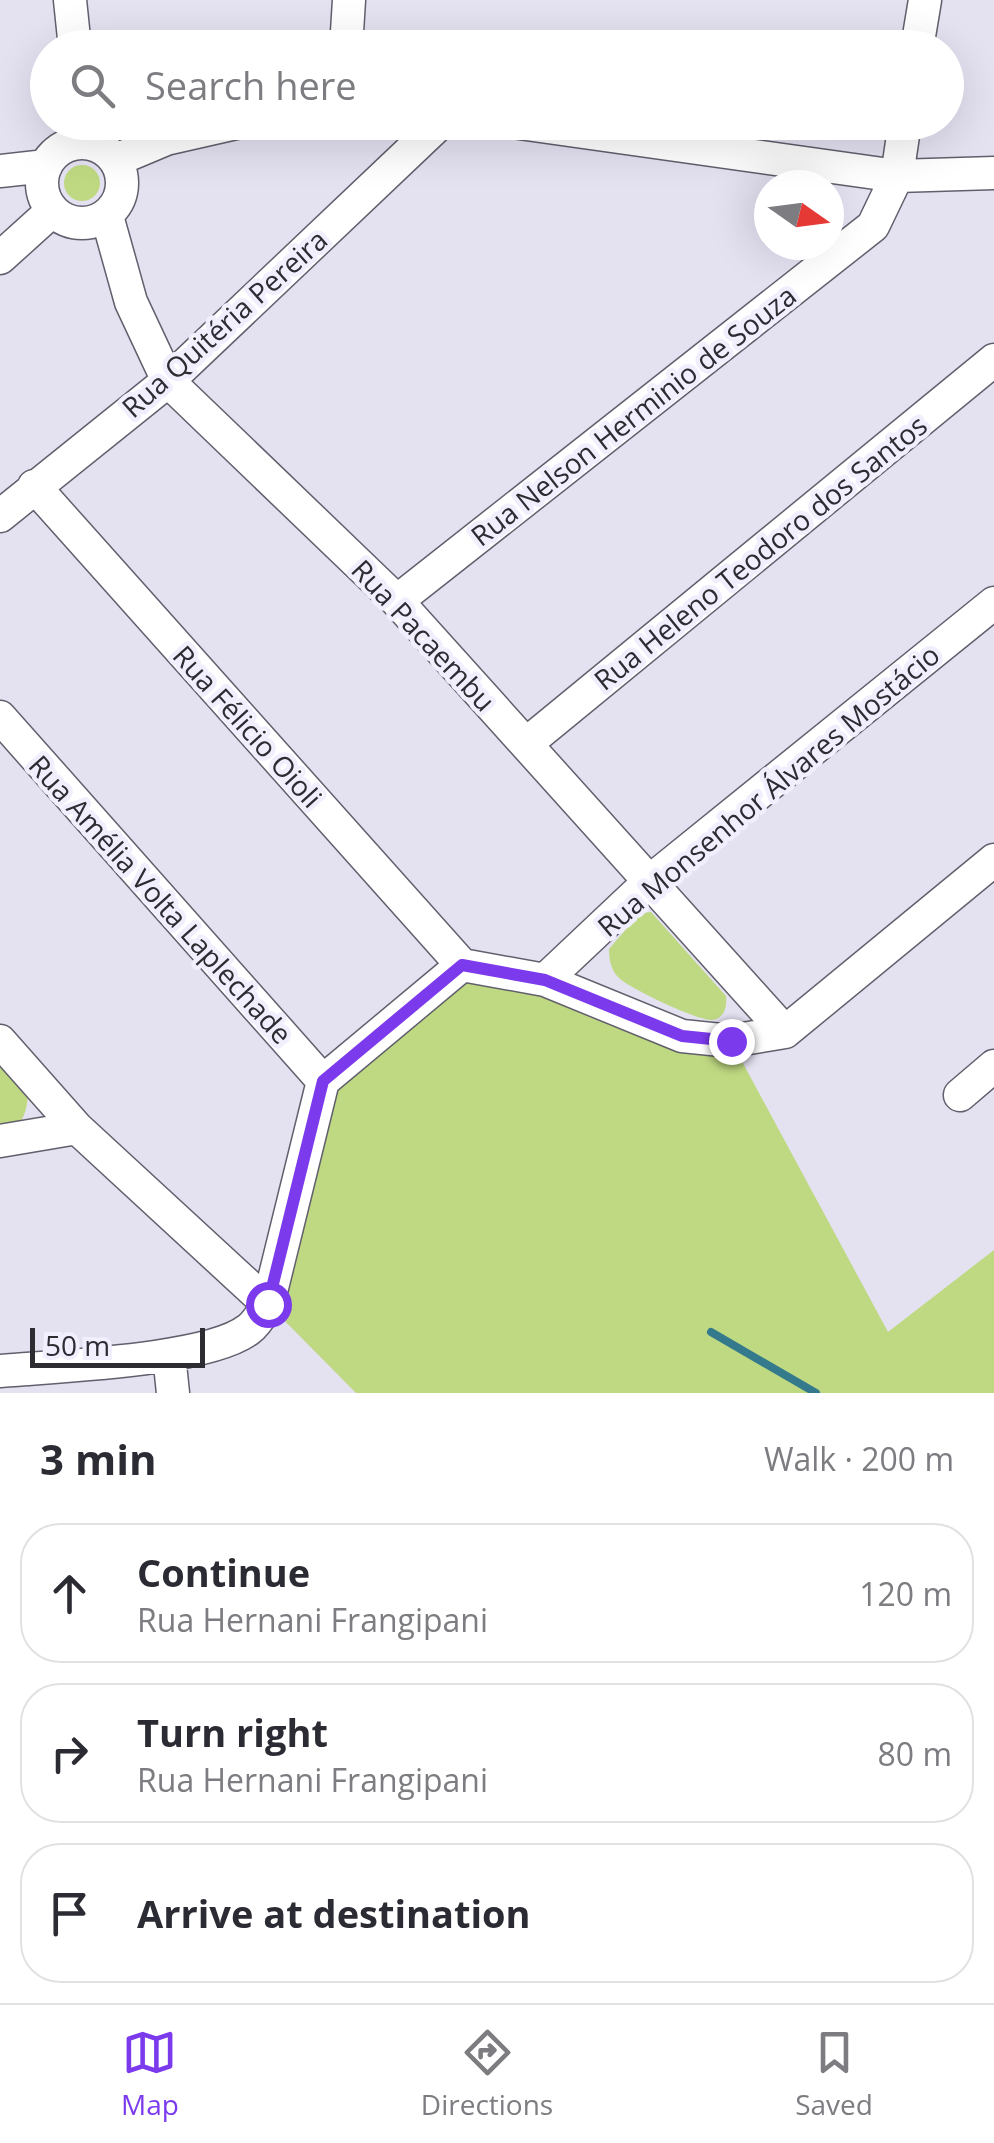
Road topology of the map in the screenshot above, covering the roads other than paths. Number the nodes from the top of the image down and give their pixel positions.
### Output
1 (70, 0) edge
2 (349, 0) edge
3 (925, 0) edge
4 (73, 30) edge
5 (347, 30) edge
6 (921, 30) edge
7 (74, 140) edge
8 (93, 140) edge
9 (161, 140) edge
10 (422, 140) edge
11 (640, 140) edge
12 (903, 140) edge
13 (116, 160) junction
14 (46, 166) junction
15 (0, 170) edge
16 (994, 173) edge
17 (897, 176) junction
18 (52, 211) junction
19 (108, 216) junction
20 (0, 258) edge
21 (994, 360) edge
22 (168, 381) junction
23 (34, 486) junction
24 (0, 516) edge
25 (397, 601) junction
26 (994, 603) edge
27 (0, 717) edge
28 (526, 744) junction
29 (994, 860) edge
30 (650, 881) junction
31 (462, 965) junction
32 (545, 980) junction
33 (786, 1032) junction
34 (0, 1041) edge
35 (994, 1066) edge
36 (323, 1081) junction
37 (960, 1095) dead end
38 (77, 1128) junction
39 (0, 1141) edge
40 (268, 1304) junction
41 (169, 1355) junction
42 (0, 1370) edge
43 (173, 1393) edge

1 - 4 street
2 - 5 street
3 - 6 street
7 - 14 street
8 - 13 street
9 - 13 street
10 - 22 street, Rua Quitéria Pereira
11 - 17 street
12 - 17 street, Rua Nelson Herminio de Souza
13 - 19 street
14 - 15 street
14 - 18 street
16 - 17 street
17 - 25 street, Rua Nelson Herminio de Souza
18 - 19 street
18 - 20 street
19 - 22 street, Rua Pacaembu
21 - 28 street, Rua Heleno Teodoro dos Santos
22 - 23 street, Rua Quitéria Pereira
22 - 25 street, Rua Pacaembu
23 - 24 street, Rua Quitéria Pereira
23 - 31 street, Rua Félicio Oioli
25 - 28 street, Rua Pacaembu
26 - 30 street, Rua Monsenhor Álvares Mostácio
27 - 36 street, Rua Amélia Volta Laplechade
28 - 30 street, Rua Pacaembu
29 - 33 street
30 - 32 street, Rua Monsenhor Álvares Mostácio
30 - 33 street, Rua Pacaembu
31 - 32 street
31 - 36 street
32 - 33 street
34 - 38 street
35 - 37 street
36 - 40 street
38 - 39 street
38 - 40 street
40 - 41 street
41 - 42 street
41 - 43 street

